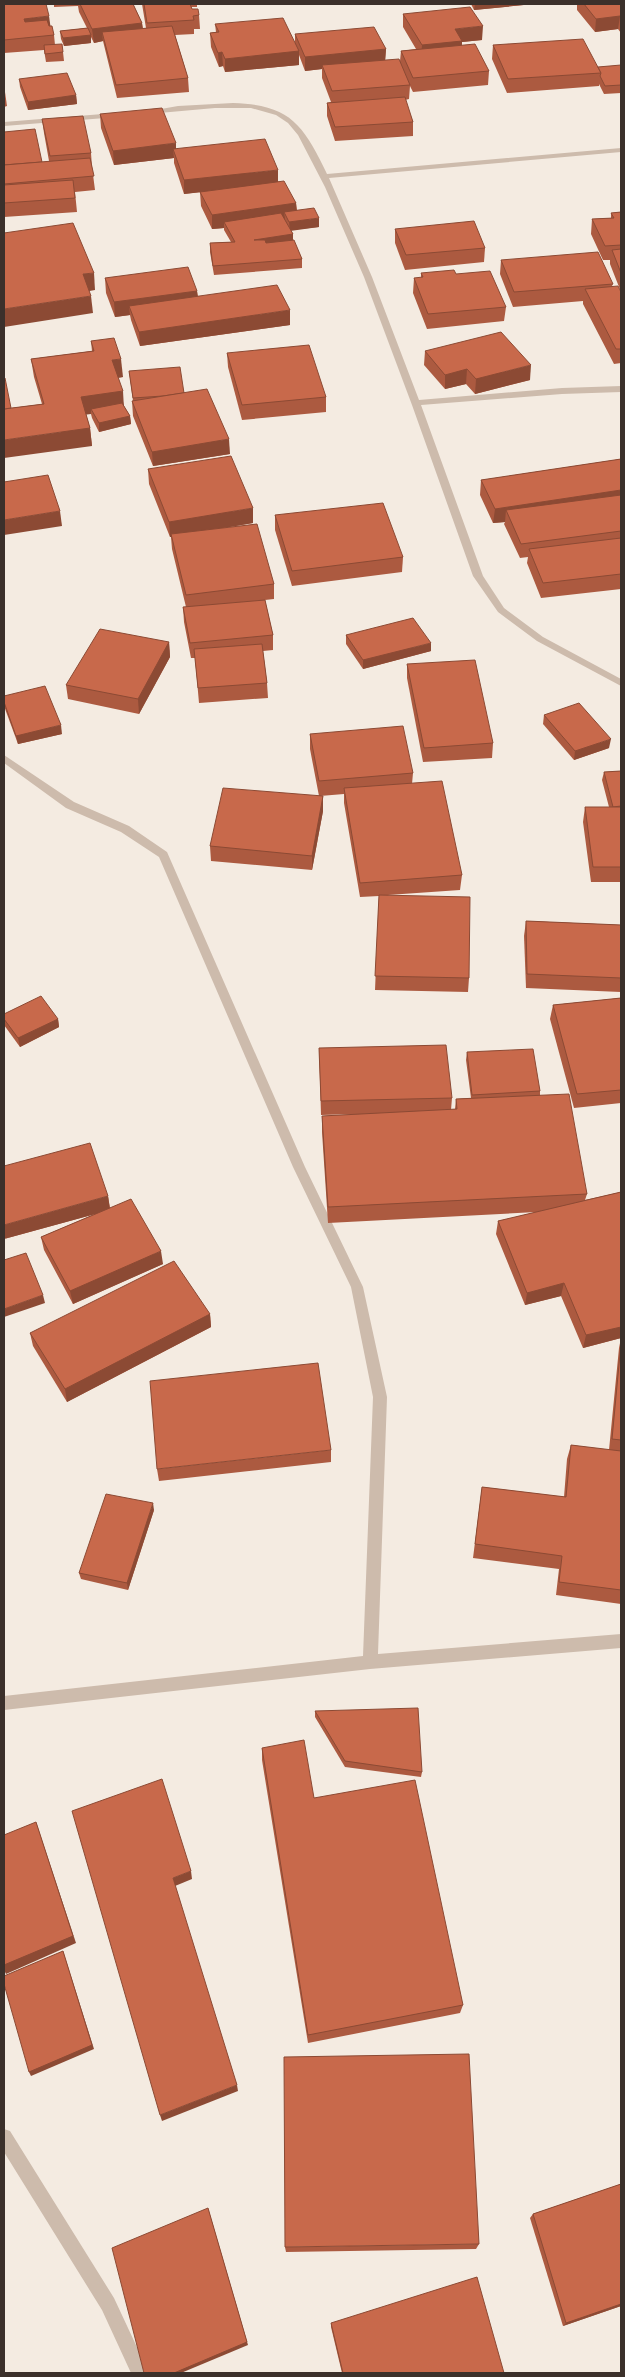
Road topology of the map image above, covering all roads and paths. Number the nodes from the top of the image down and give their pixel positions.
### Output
1 (143, 112) edge
2 (123, 114) edge
3 (4, 124) edge
4 (621, 150) edge
5 (325, 176) junction
6 (621, 389) edge
7 (416, 403) junction
8 (621, 683) edge
9 (4, 758) edge
10 (621, 1640) edge
11 (370, 1662) junction
12 (4, 1703) edge
13 (4, 2137) edge
14 (140, 2373) edge

1 - 5 street
2 - 3 street
4 - 5 street
5 - 7 street
6 - 7 street
7 - 8 street
9 - 11 street
10 - 11 street
11 - 12 street
13 - 14 street

